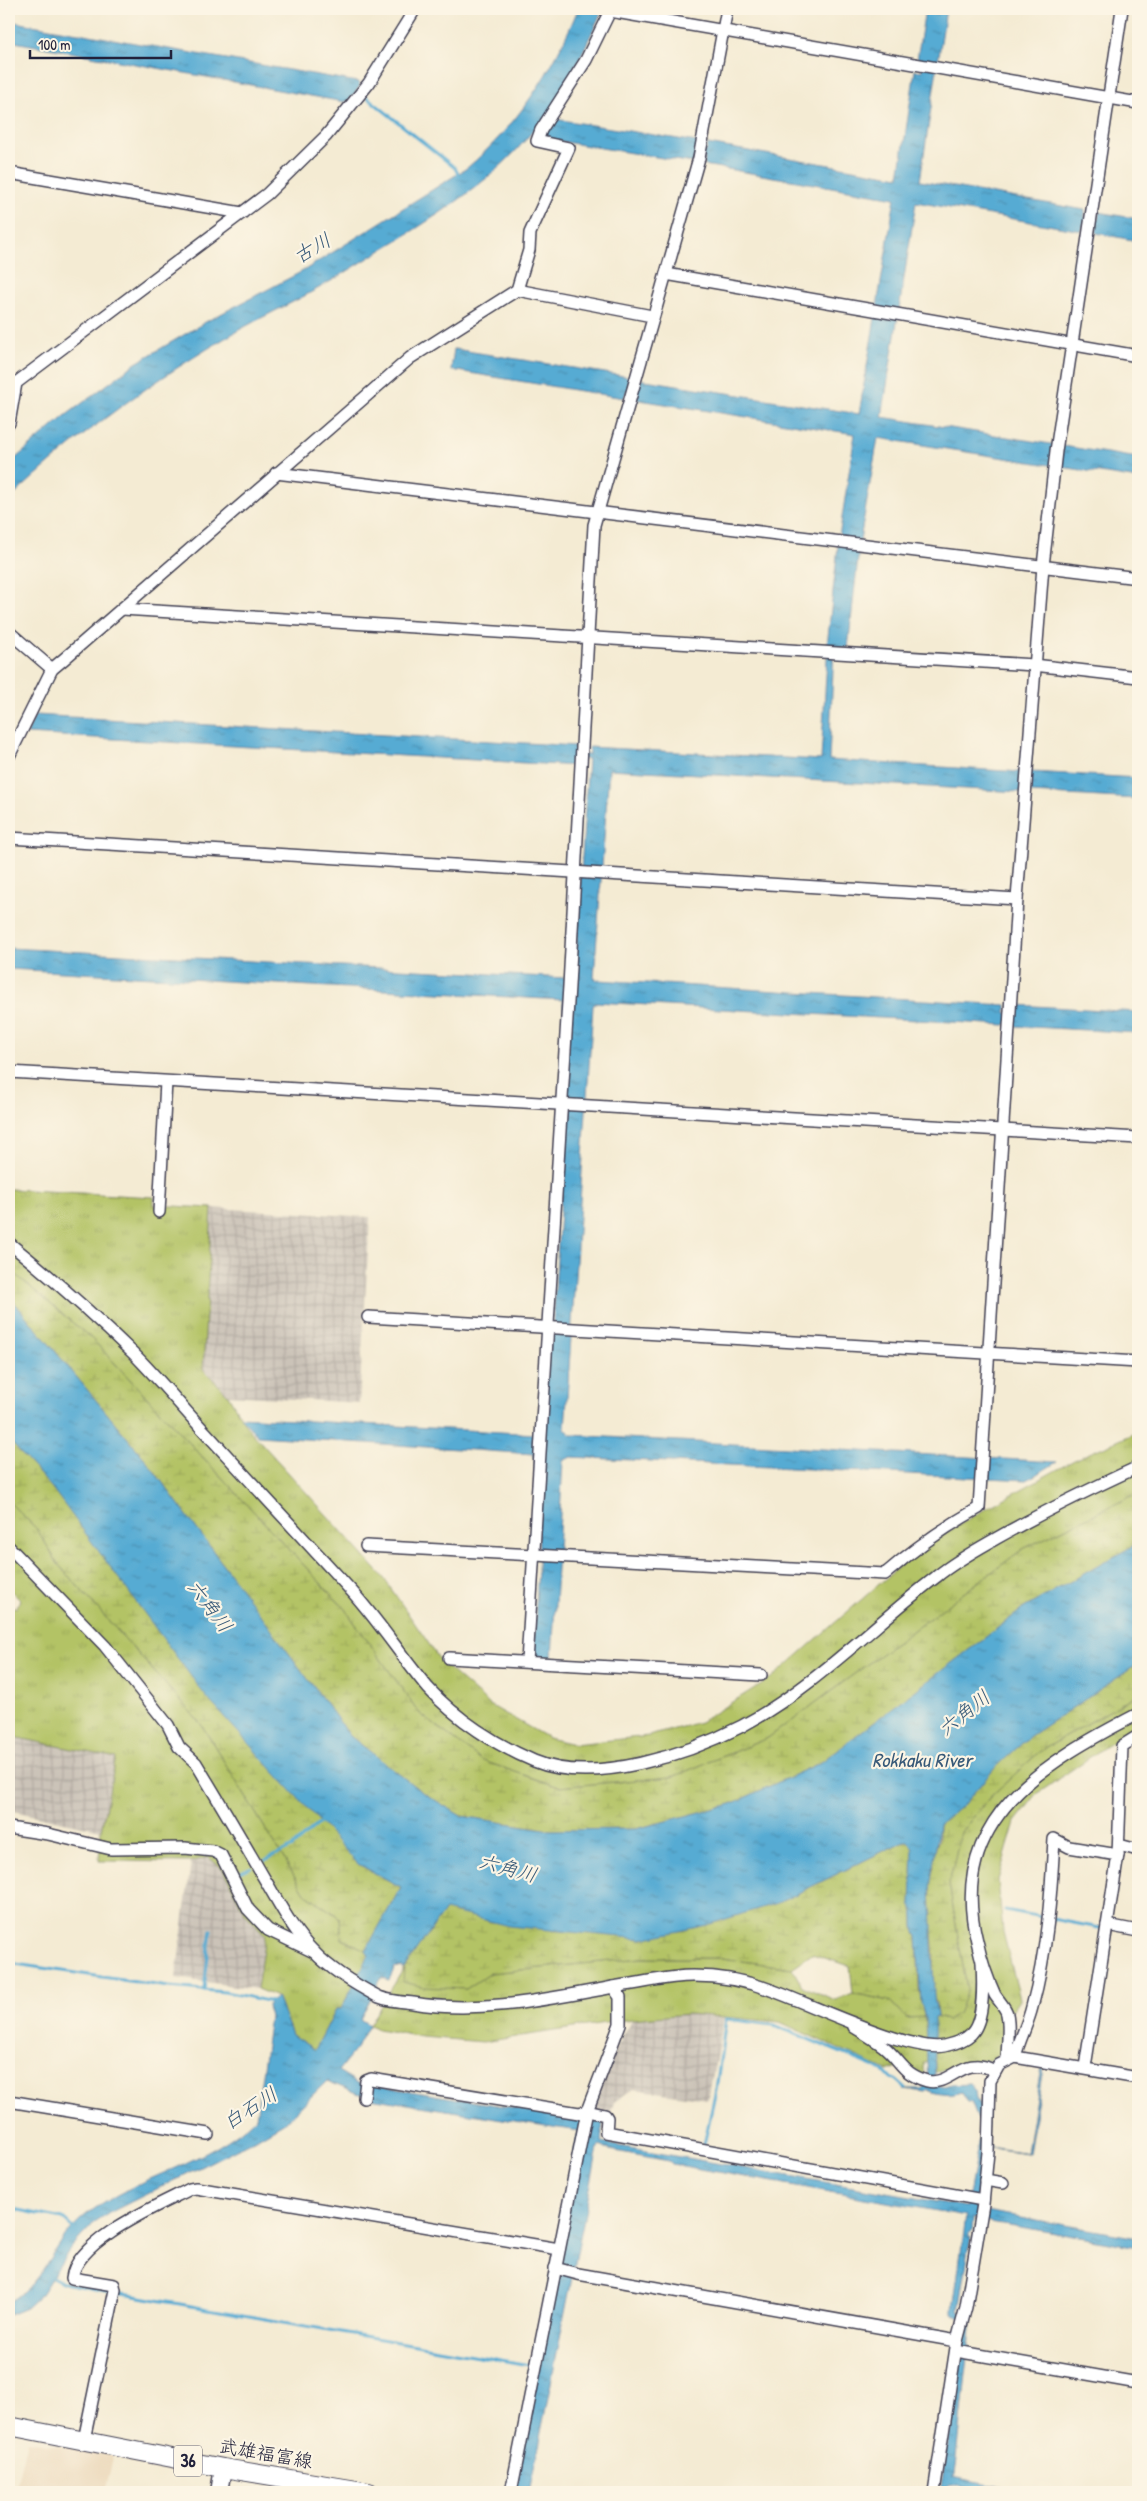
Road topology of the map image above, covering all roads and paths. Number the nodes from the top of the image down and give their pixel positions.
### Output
1 (415, 9) edge
2 (727, 9) edge
3 (1122, 9) edge
4 (723, 31) junction
5 (1109, 98) junction
6 (1138, 103) edge
7 (9, 173) edge
8 (242, 213) junction
9 (666, 274) junction
10 (517, 290) junction
11 (652, 316) junction
12 (1072, 345) junction
13 (1138, 356) edge
14 (11, 394) edge
15 (9, 423) edge
16 (276, 473) junction
17 (596, 511) junction
18 (1043, 566) junction
19 (1138, 578) edge
20 (122, 609) junction
21 (9, 632) edge
22 (588, 638) junction
23 (1034, 665) junction
24 (52, 669) junction
25 (1138, 677) edge
26 (9, 756) edge
27 (9, 838) edge
28 (576, 872) junction
29 (1017, 900) junction
30 (9, 1072) edge
31 (166, 1082) junction
32 (561, 1106) junction
33 (1003, 1130) junction
34 (1138, 1138) edge
35 (159, 1212) dead end
36 (9, 1243) edge
37 (368, 1317) dead end
38 (547, 1327) junction
39 (988, 1354) junction
40 (1138, 1362) edge
41 (1138, 1467) edge
42 (366, 1546) dead end
43 (9, 1547) edge
44 (533, 1556) junction
45 (449, 1658) dead end
46 (527, 1662) junction
47 (761, 1675) dead end
48 (1138, 1714) edge
49 (1138, 1736) edge
50 (9, 1828) edge
51 (1118, 1850) junction
52 (1138, 1850) edge
53 (1106, 1928) junction
54 (1138, 1931) edge
55 (314, 1952) junction
56 (982, 1962) junction
57 (613, 1987) junction
58 (836, 2016) junction
59 (1011, 2059) junction
60 (1085, 2067) junction
61 (995, 2071) junction
62 (1138, 2078) edge
63 (364, 2098) dead end
64 (9, 2101) edge
65 (585, 2120) junction
66 (208, 2134) dead end
67 (985, 2180) junction
68 (1002, 2183) dead end
69 (983, 2202) junction
70 (559, 2249) junction
71 (557, 2268) junction
72 (961, 2349) junction
73 (1138, 2383) edge
74 (9, 2426) edge
75 (84, 2440) junction
76 (223, 2468) junction
77 (219, 2492) edge
78 (369, 2492) edge
79 (510, 2492) edge
80 (934, 2492) edge

1 - 8 street
2 - 4 street
3 - 5 street
4 - 5 street
4 - 9 street
4 - 10 street
5 - 6 street
5 - 12 street
7 - 8 street
8 - 14 street
9 - 11 street
9 - 12 street
10 - 11 street
10 - 16 street
11 - 17 street
12 - 13 street
12 - 18 street
14 - 15 street
16 - 17 street
16 - 20 street
17 - 18 street
17 - 22 street
18 - 19 street
18 - 23 street
20 - 22 street
20 - 24 street
21 - 24 street
22 - 23 street
22 - 28 street
23 - 25 street
23 - 29 street
24 - 26 street
27 - 28 street
28 - 29 street
28 - 32 street
29 - 33 street
30 - 31 street
31 - 32 street
31 - 35 street
32 - 33 street
32 - 38 street
33 - 34 street
33 - 39 street
36 - 41 street
37 - 38 street
38 - 39 street
38 - 44 street
39 - 40 street
39 - 44 street
42 - 44 street
43 - 55 street
44 - 46 street
45 - 46 street
46 - 47 street
48 - 56 street
49 - 51 street
50 - 55 street
51 - 52 street
51 - 53 street
51 - 59 street
53 - 54 street
53 - 60 street
55 - 57 street
56 - 58 street
56 - 59 street
57 - 58 street
57 - 65 street
58 - 61 street
59 - 60 street
59 - 61 street
60 - 62 street
61 - 67 street
63 - 65 street
64 - 66 street
65 - 69 street
65 - 70 street
67 - 68 street
67 - 69 street
69 - 72 street
70 - 71 street
70 - 75 street
71 - 72 street
71 - 79 street
72 - 73 street
72 - 80 street
74 - 75 main road, 武雄福富線 / 36
75 - 76 main road, 武雄福富線 / 36
76 - 77 street
76 - 78 main road, 武雄福富線 / 36

